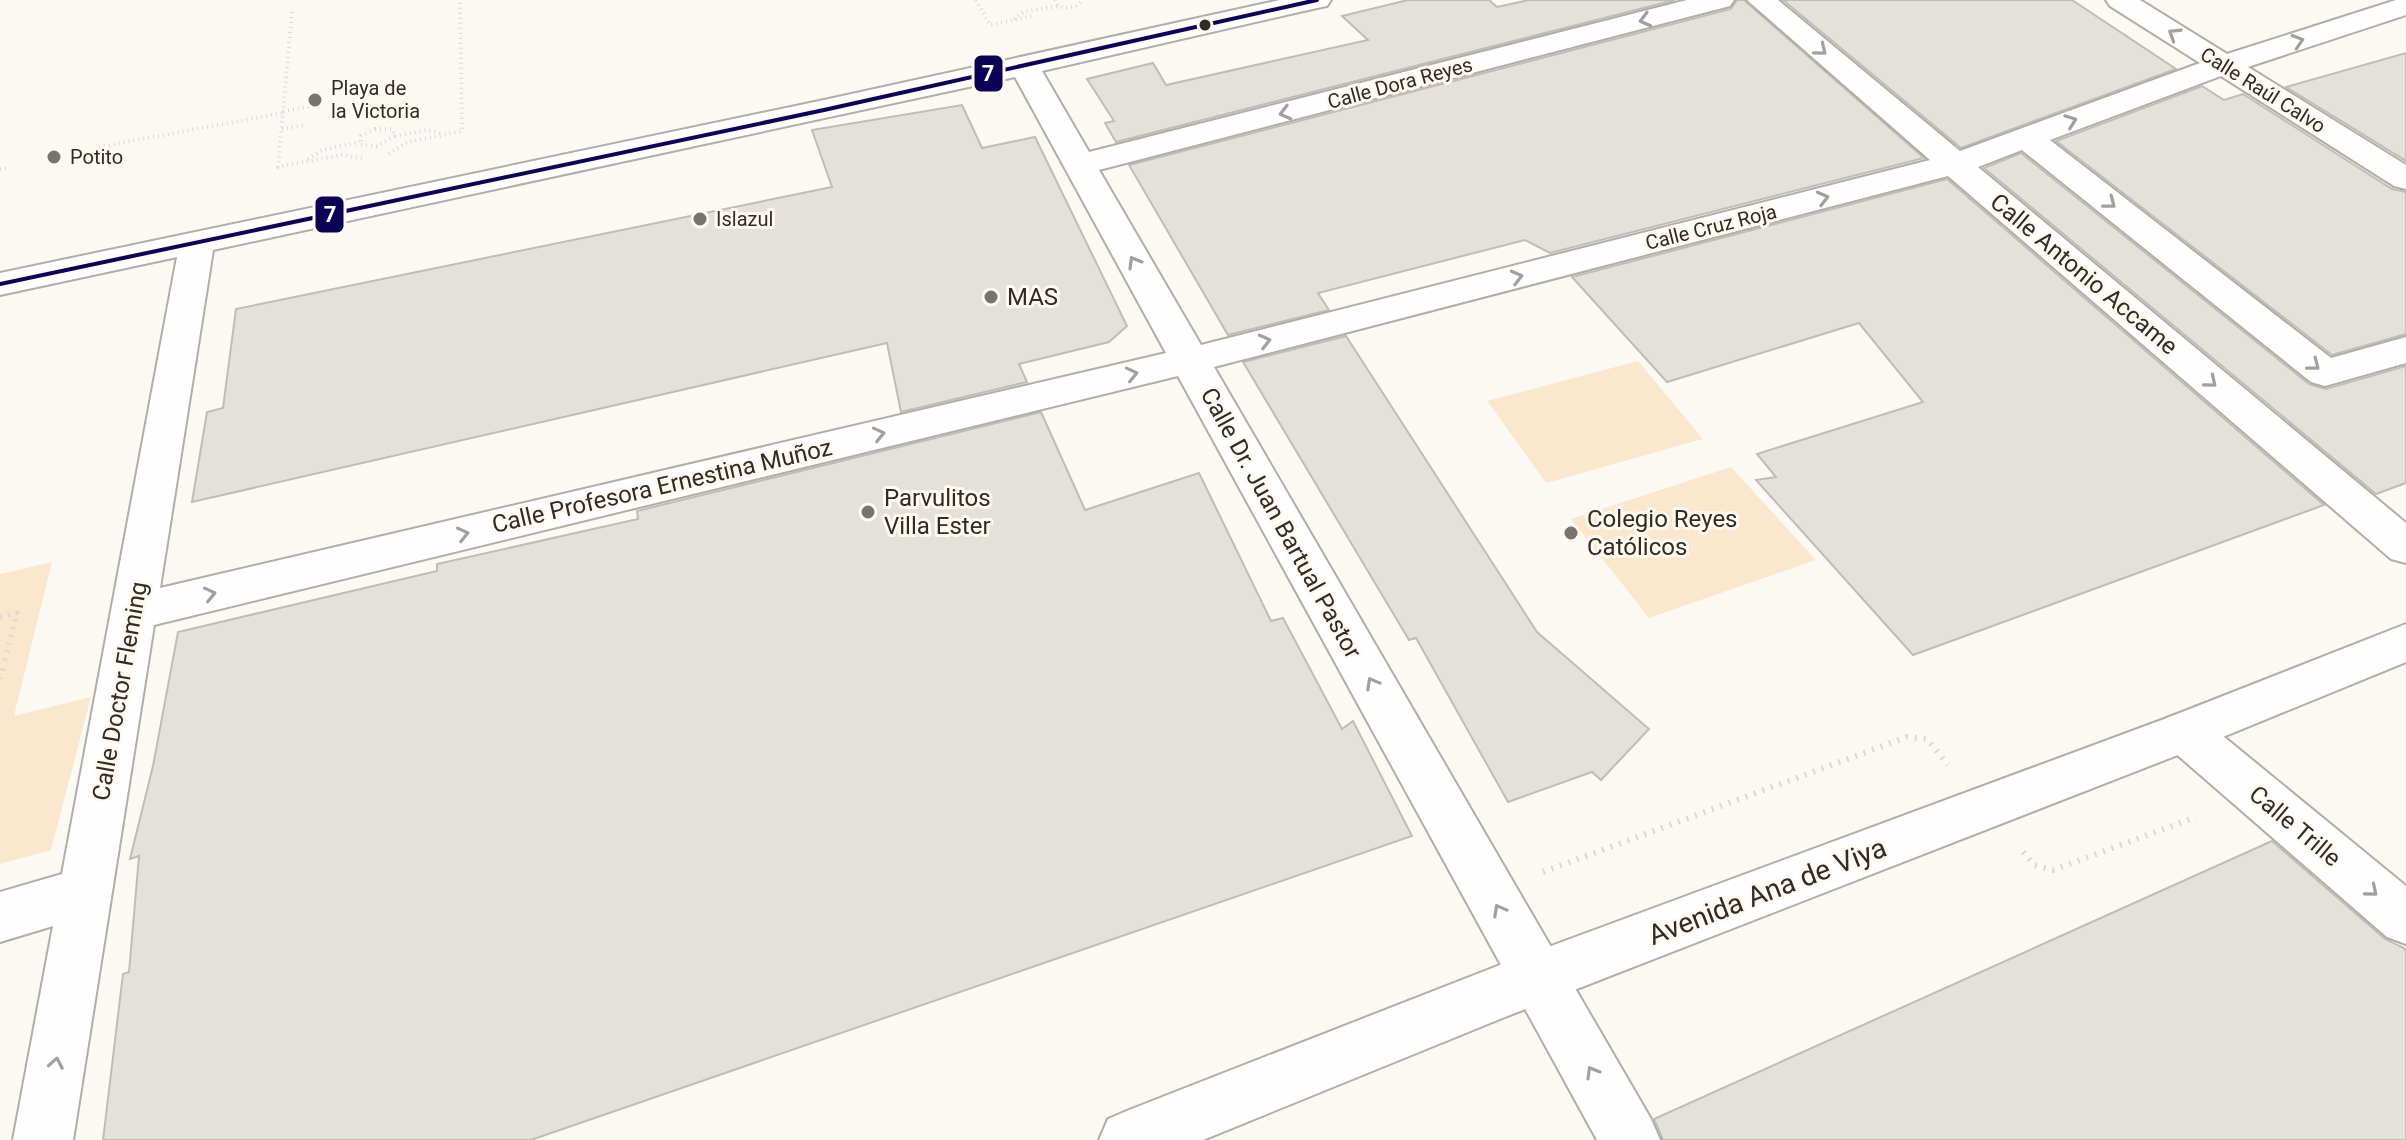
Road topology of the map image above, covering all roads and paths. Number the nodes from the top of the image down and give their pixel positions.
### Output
1 (460, 0) edge
2 (1055, 0) edge
3 (1083, 0) edge
4 (1317, 0) edge
5 (1720, 0) edge
6 (1761, 0) edge
7 (2120, 0) edge
8 (1058, 6) junction
9 (2406, 6) edge
10 (292, 12) dead end
11 (1013, 20) dead end
12 (2223, 65) junction
13 (1025, 68) junction
14 (321, 105) dead end
15 (283, 112) junction
16 (306, 125) dead end
17 (282, 129) junction
18 (446, 134) junction
19 (395, 136) junction
20 (2027, 138) junction
21 (360, 142) junction
22 (99, 147) dead end
23 (383, 155) dead end
24 (373, 157) dead end
25 (305, 162) junction
26 (1955, 164) junction
27 (1079, 165) junction
28 (8, 168) dead end
29 (0, 169) edge
30 (2406, 179) edge
31 (197, 243) junction
32 (0, 284) edge
33 (2406, 350) edge
34 (1190, 360) junction
35 (2406, 547) edge
36 (134, 612) junction
37 (0, 617) edge
38 (2406, 642) edge
39 (0, 679) edge
40 (2184, 732) junction
41 (1985, 808) junction
42 (2201, 815) dead end
43 (1538, 874) dead end
44 (86, 892) junction
45 (0, 917) edge
46 (2406, 919) edge
47 (1538, 978) junction
48 (1146, 1137) edge
49 (43, 1140) edge
50 (1630, 1140) edge

1 - 18 path
2 - 8 path
3 - 8 path
4 - 13 street
5 -> 27 street, Calle Dora Reyes
6 -> 26 street, Calle Antonio Accame
12 -> 7 street, Calle Raúl Calvo
8 - 11 path
12 -> 9 street, Calle Cruz Roja
10 - 15 path
20 -> 12 street, Calle Cruz Roja
12 - 30 street, Calle Raúl Calvo
13 - 27 street, Calle Dr. Juan Bartual Pastor
13 - 31 street
14 - 15 path
15 - 17 path
15 - 22 path
16 - 17 path
17 - 25 path
18 - 19 path
18 - 23 path
19 - 21 path
19 - 21 path
20 - 26 street, Calle Cruz Roja
20 -> 33 street
21 - 25 path
24 - 25 path
34 -> 26 street, Calle Cruz Roja
26 -> 35 street, Calle Antonio Accame
34 -> 27 street, Calle Dr. Juan Bartual Pastor
28 - 29 path
31 - 32 street
31 - 36 street, Calle Doctor Fleming
36 -> 34 street, Calle Profesora Ernestina Muñoz
47 -> 34 street, Calle Dr. Juan Bartual Pastor
36 - 44 street, Calle Doctor Fleming
37 - 39 path
38 - 40 street, Avenida Ana de Viya
40 - 41 street, Avenida Ana de Viya
40 -> 46 street, Calle Trille
41 - 42 path
41 - 43 path
41 - 47 street, Avenida Ana de Viya
44 - 45 street
49 -> 44 street, Calle Doctor Fleming
47 - 48 street, Avenida Ana de Viya
50 -> 47 street, Calle Dr. Juan Bartual Pastor

